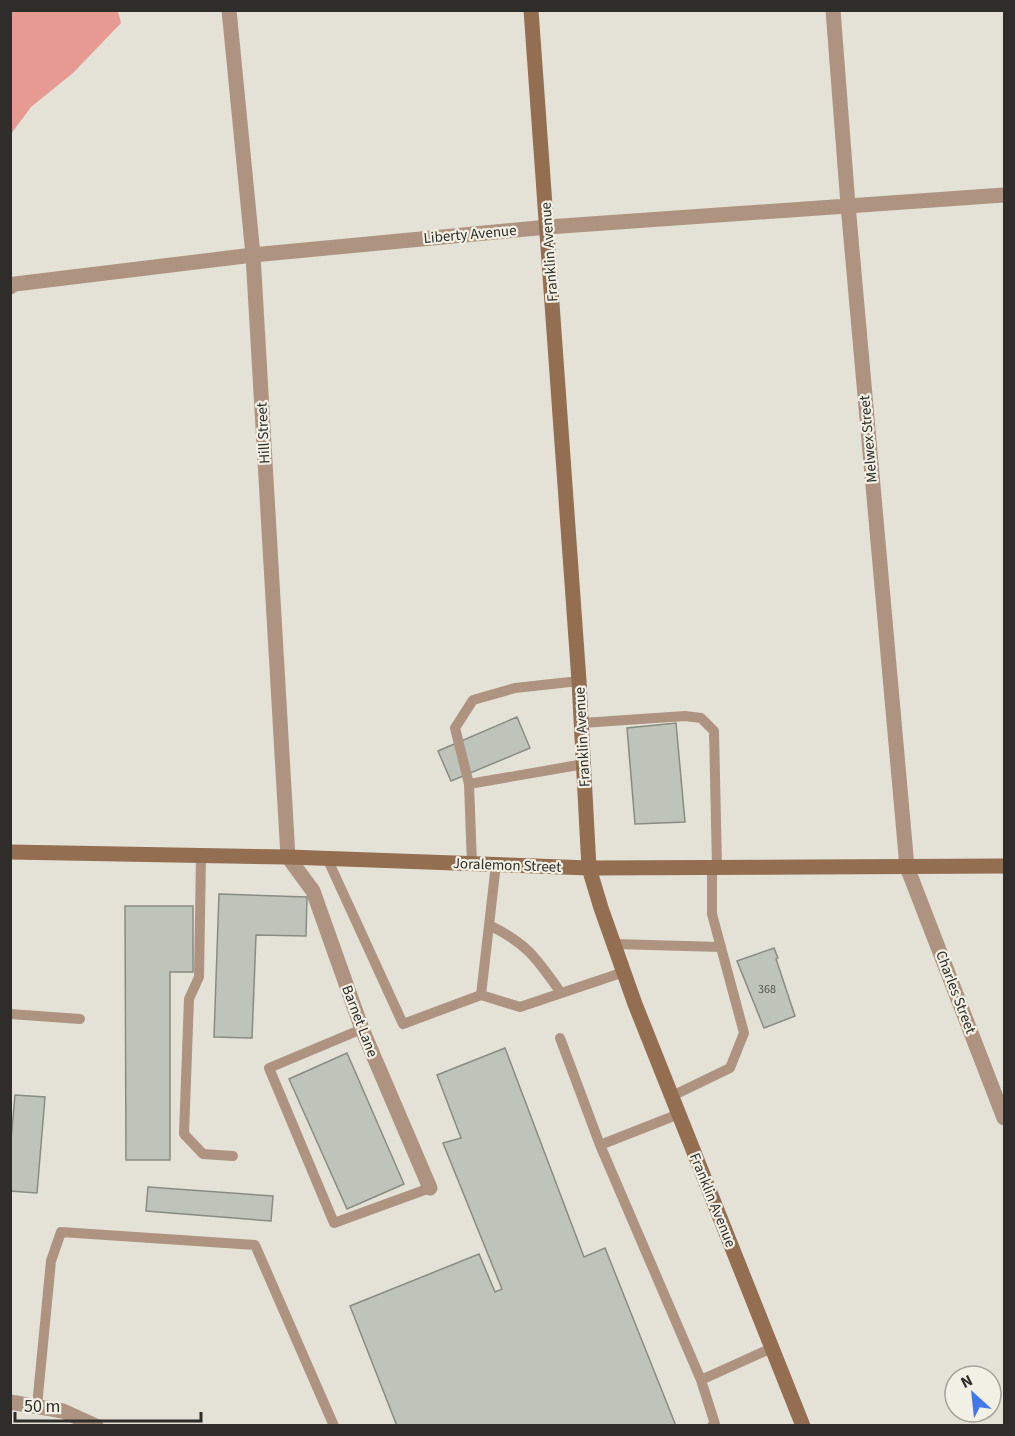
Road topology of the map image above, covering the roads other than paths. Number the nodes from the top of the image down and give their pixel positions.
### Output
1 (229, 10) edge
2 (531, 10) edge
3 (833, 10) edge
4 (1005, 195) edge
5 (848, 205) junction
6 (548, 227) junction
7 (253, 255) junction
8 (10, 287) edge
9 (579, 681) junction
10 (582, 723) junction
11 (584, 764) junction
12 (469, 784) junction
13 (10, 852) edge
14 (201, 856) junction
15 (288, 857) junction
16 (327, 858) junction
17 (472, 864) junction
18 (496, 864) junction
19 (1005, 866) edge
20 (714, 867) junction
21 (907, 867) junction
22 (589, 868) junction
23 (489, 926) junction
24 (614, 944) junction
25 (721, 947) junction
26 (624, 972) junction
27 (561, 993) junction
28 (481, 995) junction
29 (10, 1014) edge
30 (80, 1019) dead end
31 (362, 1029) junction
32 (560, 1038) dead end
33 (672, 1096) junction
34 (679, 1114) junction
35 (1005, 1118) edge
36 (600, 1145) junction
37 (233, 1156) dead end
38 (430, 1188) joint
39 (772, 1348) junction
40 (701, 1380) junction
41 (10, 1402) edge
42 (37, 1406) junction
43 (96, 1425) edge
44 (334, 1425) edge
45 (712, 1425) edge
46 (803, 1425) edge

1 - 7 street, Hill Street
2 - 6 main road, Franklin Avenue
3 - 5 street, Melwex Street
4 - 5 street, Liberty Avenue
5 - 6 street, Liberty Avenue
5 - 21 street, Melwex Street
6 - 7 street, Liberty Avenue
6 - 9 main road, Franklin Avenue
7 - 8 street, Liberty Avenue
7 - 15 street, Hill Street
9 - 10 main road, Franklin Avenue
9 - 12 lane
10 - 11 main road, Franklin Avenue
10 - 20 lane
11 - 12 lane
11 - 22 main road, Franklin Avenue
12 - 17 lane
13 - 14 main road, Joralemon Street
14 - 15 main road, Joralemon Street
14 - 37 lane
15 - 16 main road, Joralemon Street
15 - 31 street, Barnet Lane
16 - 17 main road, Joralemon Street
16 - 28 lane
17 - 18 main road, Joralemon Street
18 - 22 main road, Joralemon Street
18 - 23 lane
19 - 21 main road, Joralemon Street
20 - 21 main road, Joralemon Street
20 - 22 main road, Joralemon Street
20 - 25 lane
21 - 35 street, Charles Street
22 - 24 main road, Franklin Avenue
23 - 27 lane
23 - 28 lane
24 - 25 lane
24 - 26 main road, Franklin Avenue
25 - 33 lane
26 - 27 lane
26 - 33 main road, Franklin Avenue
27 - 28 lane
29 - 30 lane
31 - 38 street, Barnet Lane
31 - 38 lane
32 - 36 lane
33 - 34 main road, Franklin Avenue
34 - 36 lane
34 - 39 main road, Franklin Avenue
36 - 40 lane
39 - 40 lane
39 - 46 main road, Franklin Avenue
40 - 45 lane
41 - 42 street
42 - 43 street
42 - 44 lane

